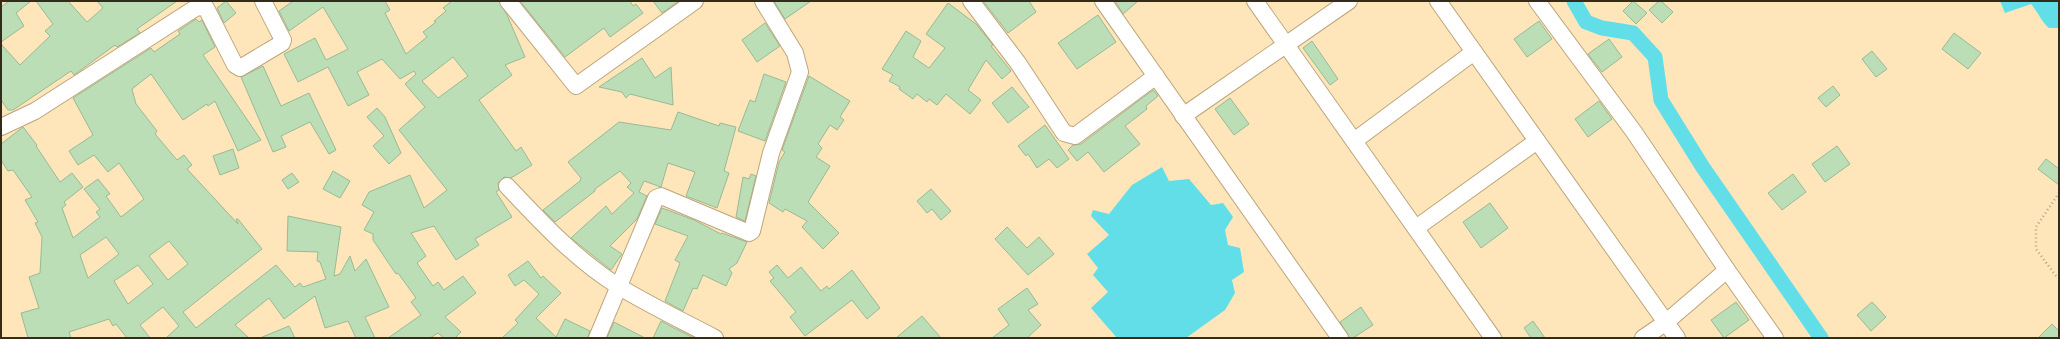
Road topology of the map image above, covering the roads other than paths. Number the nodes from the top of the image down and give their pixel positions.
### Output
1 (263, 1) edge
2 (508, 1) edge
3 (694, 1) edge
4 (763, 1) edge
5 (971, 1) edge
6 (1103, 1) edge
7 (1255, 1) edge
8 (1349, 1) edge
9 (1438, 1) edge
10 (1537, 1) edge
11 (1286, 45) junction
12 (1474, 52) junction
13 (1156, 76) junction
14 (1184, 116) junction
15 (1, 127) edge
16 (1537, 140) junction
17 (1354, 141) junction
18 (507, 186) dead end
19 (1416, 228) junction
20 (1727, 270) junction
21 (618, 286) junction
22 (1665, 323) junction
23 (597, 338) edge
24 (715, 338) edge
25 (1340, 338) edge
26 (1493, 338) edge
27 (1643, 338) edge
28 (1677, 338) edge
29 (1775, 338) edge

1 - 15 street
2 - 3 street
4 - 21 street
5 - 13 street
6 - 13 street
7 - 11 street
8 - 11 street
9 - 12 street
10 - 20 street
11 - 14 street
11 - 17 street
12 - 16 street
12 - 17 street
13 - 14 street
14 - 25 street
16 - 19 street
16 - 22 street
17 - 19 street
18 - 21 street
19 - 26 street
20 - 22 street
20 - 29 street
21 - 23 street
21 - 24 street
22 - 27 street
22 - 28 street

